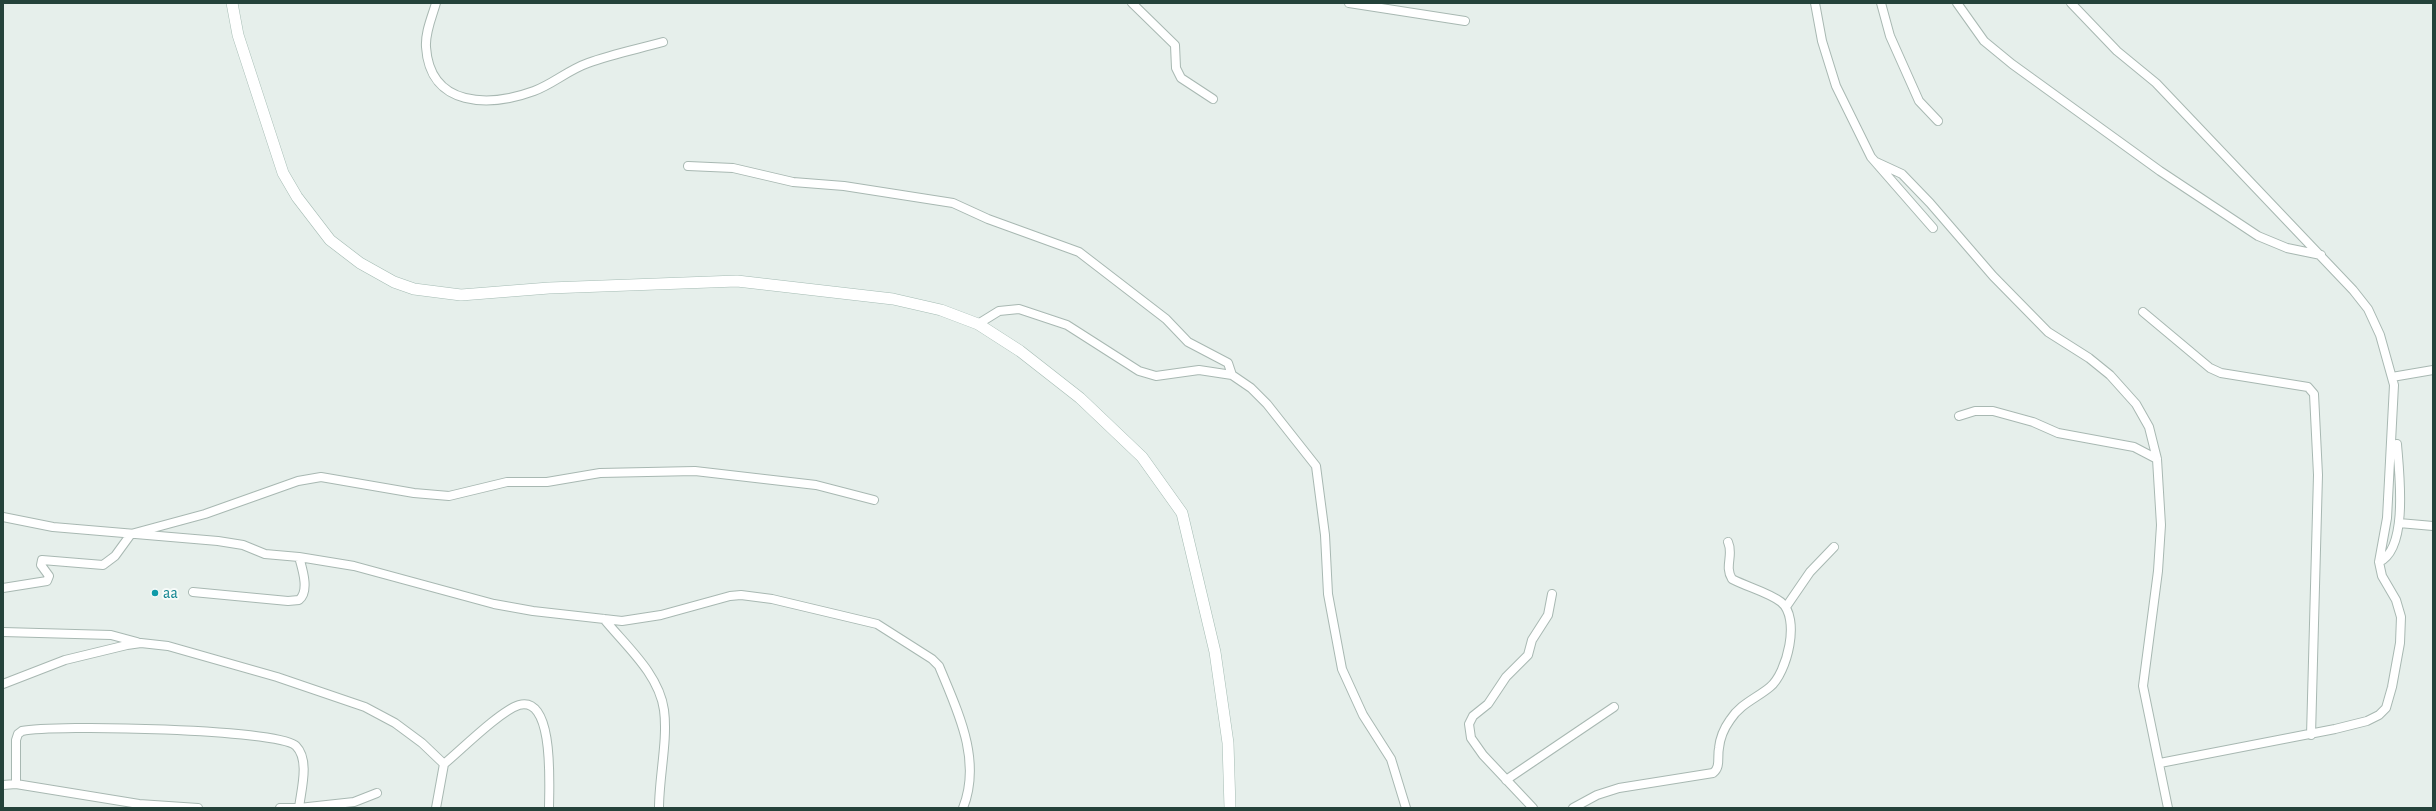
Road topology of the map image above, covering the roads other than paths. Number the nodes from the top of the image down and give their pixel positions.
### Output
1 (232, 3) edge
2 (436, 3) edge
3 (1132, 3) edge
4 (1349, 3) edge
5 (1815, 3) edge
6 (1881, 3) edge
7 (1957, 3) edge
8 (2072, 3) edge
9 (1465, 21) dead end
10 (664, 42) dead end
11 (1213, 99) dead end
12 (1938, 121) dead end
13 (1876, 162) junction
14 (688, 166) dead end
15 (1933, 228) dead end
16 (2322, 255) junction
17 (2142, 312) dead end
18 (978, 324) junction
19 (2433, 370) edge
20 (1232, 375) junction
21 (2392, 378) junction
22 (1959, 416) dead end
23 (2397, 444) dead end
24 (2157, 459) junction
25 (874, 500) dead end
26 (3, 517) edge
27 (2399, 523) junction
28 (2433, 526) edge
29 (131, 534) junction
30 (1728, 542) dead end
31 (1834, 547) dead end
32 (299, 557) junction
33 (2379, 562) junction
34 (3, 588) edge
35 (193, 592) dead end
36 (1552, 594) dead end
37 (1786, 607) junction
38 (604, 619) junction
39 (3, 632) edge
40 (142, 643) junction
41 (3, 684) edge
42 (1614, 707) dead end
43 (2311, 735) junction
44 (2160, 763) junction
45 (444, 764) junction
46 (1506, 780) junction
47 (16, 784) junction
48 (3, 785) edge
49 (377, 793) dead end
50 (354, 805) edge
51 (138, 806) edge
52 (198, 808) edge
53 (280, 808) edge
54 (299, 808) edge
55 (436, 808) edge
56 (549, 808) edge
57 (659, 808) edge
58 (963, 808) edge
59 (1230, 808) edge
60 (1406, 808) edge
61 (1533, 808) edge
62 (1573, 808) edge
63 (2168, 808) edge

1 - 18 main road
2 - 10 street
3 - 11 street
4 - 9 street
5 - 13 street
6 - 12 street
7 - 16 street
8 - 16 street
13 - 15 street
13 - 24 street
14 - 20 street
16 - 21 street
17 - 43 street
18 - 20 street
18 - 59 main road
19 - 21 street
20 - 60 street
21 - 33 street
22 - 24 street
23 - 27 street
24 - 44 street
25 - 29 street
26 - 29 street
27 - 28 street
27 - 33 street
29 - 32 street
29 - 34 street
30 - 37 street
31 - 37 street
32 - 35 street
32 - 38 street
33 - 43 street
36 - 46 street
37 - 62 street
38 - 57 street
38 - 58 street
39 - 40 street
40 - 41 street
40 - 45 street
42 - 46 street
43 - 44 street
44 - 63 street
45 - 55 street
45 - 56 street
46 - 61 street
47 - 48 street
47 - 51 street
47 - 54 street
49 - 50 street
50 - 54 street
51 - 52 street
53 - 54 street

